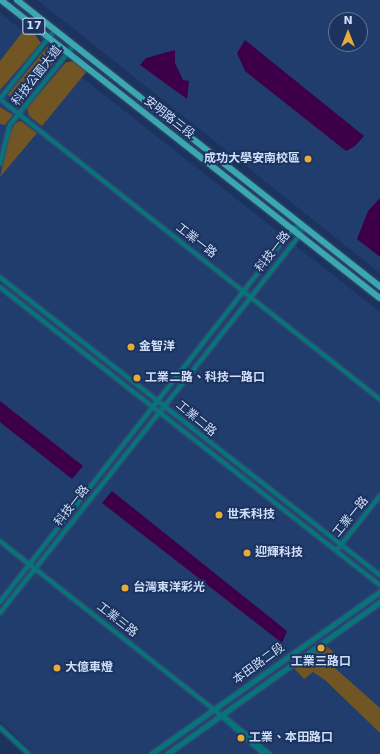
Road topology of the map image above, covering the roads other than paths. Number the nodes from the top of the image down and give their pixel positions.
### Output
1 (1, 0) edge
2 (17, 0) edge
3 (55, 30) junction
4 (48, 38) junction
5 (75, 44) junction
6 (68, 52) junction
7 (0, 99) edge
8 (20, 114) junction
9 (0, 164) edge
10 (302, 225) junction
11 (292, 229) junction
12 (300, 235) junction
13 (1, 279) edge
14 (0, 286) edge
15 (380, 287) edge
16 (245, 292) junction
17 (251, 297) junction
18 (380, 298) edge
19 (380, 399) edge
20 (159, 402) junction
21 (165, 407) junction
22 (155, 408) junction
23 (161, 413) junction
24 (380, 496) edge
25 (0, 541) edge
26 (342, 544) junction
27 (337, 550) junction
28 (29, 565) junction
29 (35, 569) junction
30 (380, 575) edge
31 (380, 585) edge
32 (380, 592) edge
33 (0, 602) edge
34 (380, 602) edge
35 (0, 613) edge
36 (214, 709) junction
37 (221, 715) junction
38 (0, 727) edge
39 (262, 749) junction
40 (29, 754) edge
41 (151, 754) edge
42 (167, 754) edge
43 (264, 754) edge
44 (270, 754) edge

1 - 4 main road, 安明路三段 / 17
2 - 3 main road, 安明路三段 / 17
3 - 4 street, 科技公園大道
3 - 5 main road, 安明路三段 / 17
4 - 6 main road, 安明路三段 / 17
4 - 7 street, 科技公園大道
5 - 6 street, 科技公園大道
5 - 10 main road, 安明路三段 / 17
6 - 8 street, 科技公園大道
6 - 11 main road, 安明路三段 / 17
7 - 8 street, 工業一路
8 - 9 street, 科技公園大道
8 - 16 street, 工業一路
10 - 11 street, 科技一路
10 - 12 street, 科技一路
10 - 15 main road, 安明路三段 / 17
11 - 12 main road, 安明路三段 / 17
11 - 16 street, 科技一路
12 - 17 street, 科技一路
12 - 18 main road, 安明路三段 / 17
13 - 14 street
13 - 20 street, 工業二路
14 - 22 street, 工業二路
16 - 17 street, 工業一路
16 - 20 street, 科技一路
17 - 19 street, 工業一路
17 - 21 street, 科技一路
20 - 21 street, 工業二路
20 - 22 street, 科技一路
21 - 23 street, 科技一路
21 - 26 street, 工業二路
22 - 23 street, 工業二路
22 - 28 street, 科技一路
23 - 27 street, 工業二路
23 - 29 street, 科技一路
24 - 26 street, 工業一路
25 - 28 street, 工業三路
26 - 27 street, 工業一路
26 - 30 street, 工業二路
27 - 31 street, 工業二路
28 - 29 street, 工業三路
28 - 33 street, 科技一路
29 - 35 street, 科技一路
29 - 36 street, 工業三路
32 - 36 street, 本田路二段
34 - 37 street, 本田路二段
36 - 37 street, 工業三路
36 - 41 street, 本田路二段
37 - 39 street, 工業三路
37 - 42 street, 本田路二段
38 - 40 street
39 - 43 street, 工業三路
39 - 44 street, 工業三路

